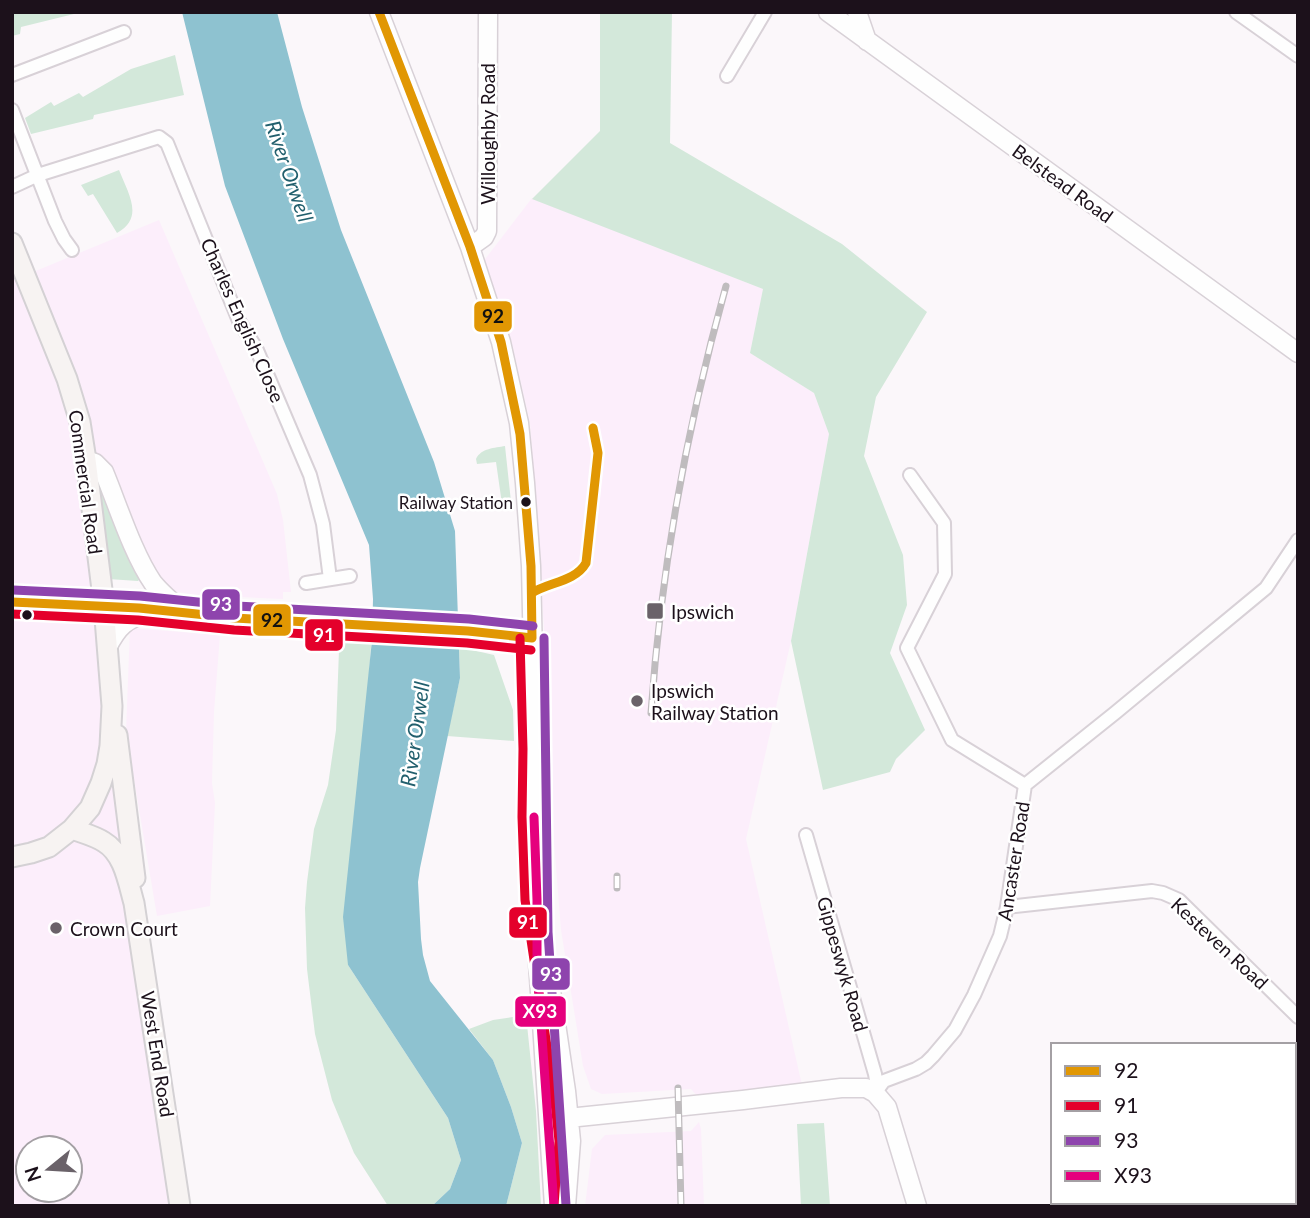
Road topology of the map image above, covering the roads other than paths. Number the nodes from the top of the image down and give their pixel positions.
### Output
1 (379, 12) edge
2 (488, 12) edge
3 (765, 12) edge
4 (828, 12) edge
5 (857, 12) edge
6 (1236, 12) edge
7 (124, 32) dead end
8 (867, 41) junction
9 (1298, 57) edge
10 (12, 75) edge
11 (727, 76) dead end
12 (12, 110) edge
13 (38, 175) junction
14 (12, 187) edge
15 (12, 243) edge
16 (470, 247) junction
17 (72, 250) dead end
18 (1298, 353) edge
19 (86, 460) junction
20 (910, 475) dead end
21 (1298, 540) edge
22 (351, 576) dead end
23 (330, 579) junction
24 (306, 583) dead end
25 (12, 602) edge
26 (104, 606) junction
27 (157, 610) junction
28 (185, 613) junction
29 (532, 638) junction
30 (107, 648) junction
31 (113, 706) junction
32 (1025, 785) junction
33 (72, 830) junction
34 (806, 835) dead end
35 (12, 857) edge
36 (537, 900) junction
37 (134, 902) junction
38 (1007, 907) junction
39 (1298, 1017) edge
40 (875, 1093) junction
41 (569, 1118) junction
42 (549, 1120) junction
43 (180, 1206) edge
44 (554, 1206) edge
45 (566, 1206) edge
46 (917, 1206) edge

1 - 16 main road
2 - 16 main road, Willoughby Road
3 - 11 street
4 - 8 main road, Belstead Road
5 - 8 main road
6 - 9 street
7 - 10 street
8 - 18 main road, Belstead Road
12 - 13 street
13 - 14 street, Charles English Close
13 - 17 street
13 - 23 street, Charles English Close
15 - 19 main road, Commercial Road
16 - 29 main road
19 - 26 main road, Commercial Road
19 - 28 main road
20 - 32 street
21 - 32 street, Ancaster Road
22 - 23 street
23 - 24 street
25 - 26 street
26 - 27 main road
26 - 30 main road, Commercial Road
27 - 28 main road
27 - 30 main road
28 - 29 main road
29 - 36 main road
30 - 31 main road, Commercial Road
31 - 33 main road
31 - 37 main road, West End Road
32 - 38 street, Ancaster Road
33 - 35 main road
33 - 37 main road, West End Road
34 - 40 street, Gippeswyk Road
36 - 41 main road
36 - 42 main road
37 - 43 main road, West End Road
38 - 39 street, Kesteven Road
38 - 40 street, Ancaster Road
40 - 41 main road
40 - 46 main road
41 - 42 main road
41 - 45 main road
42 - 44 main road

